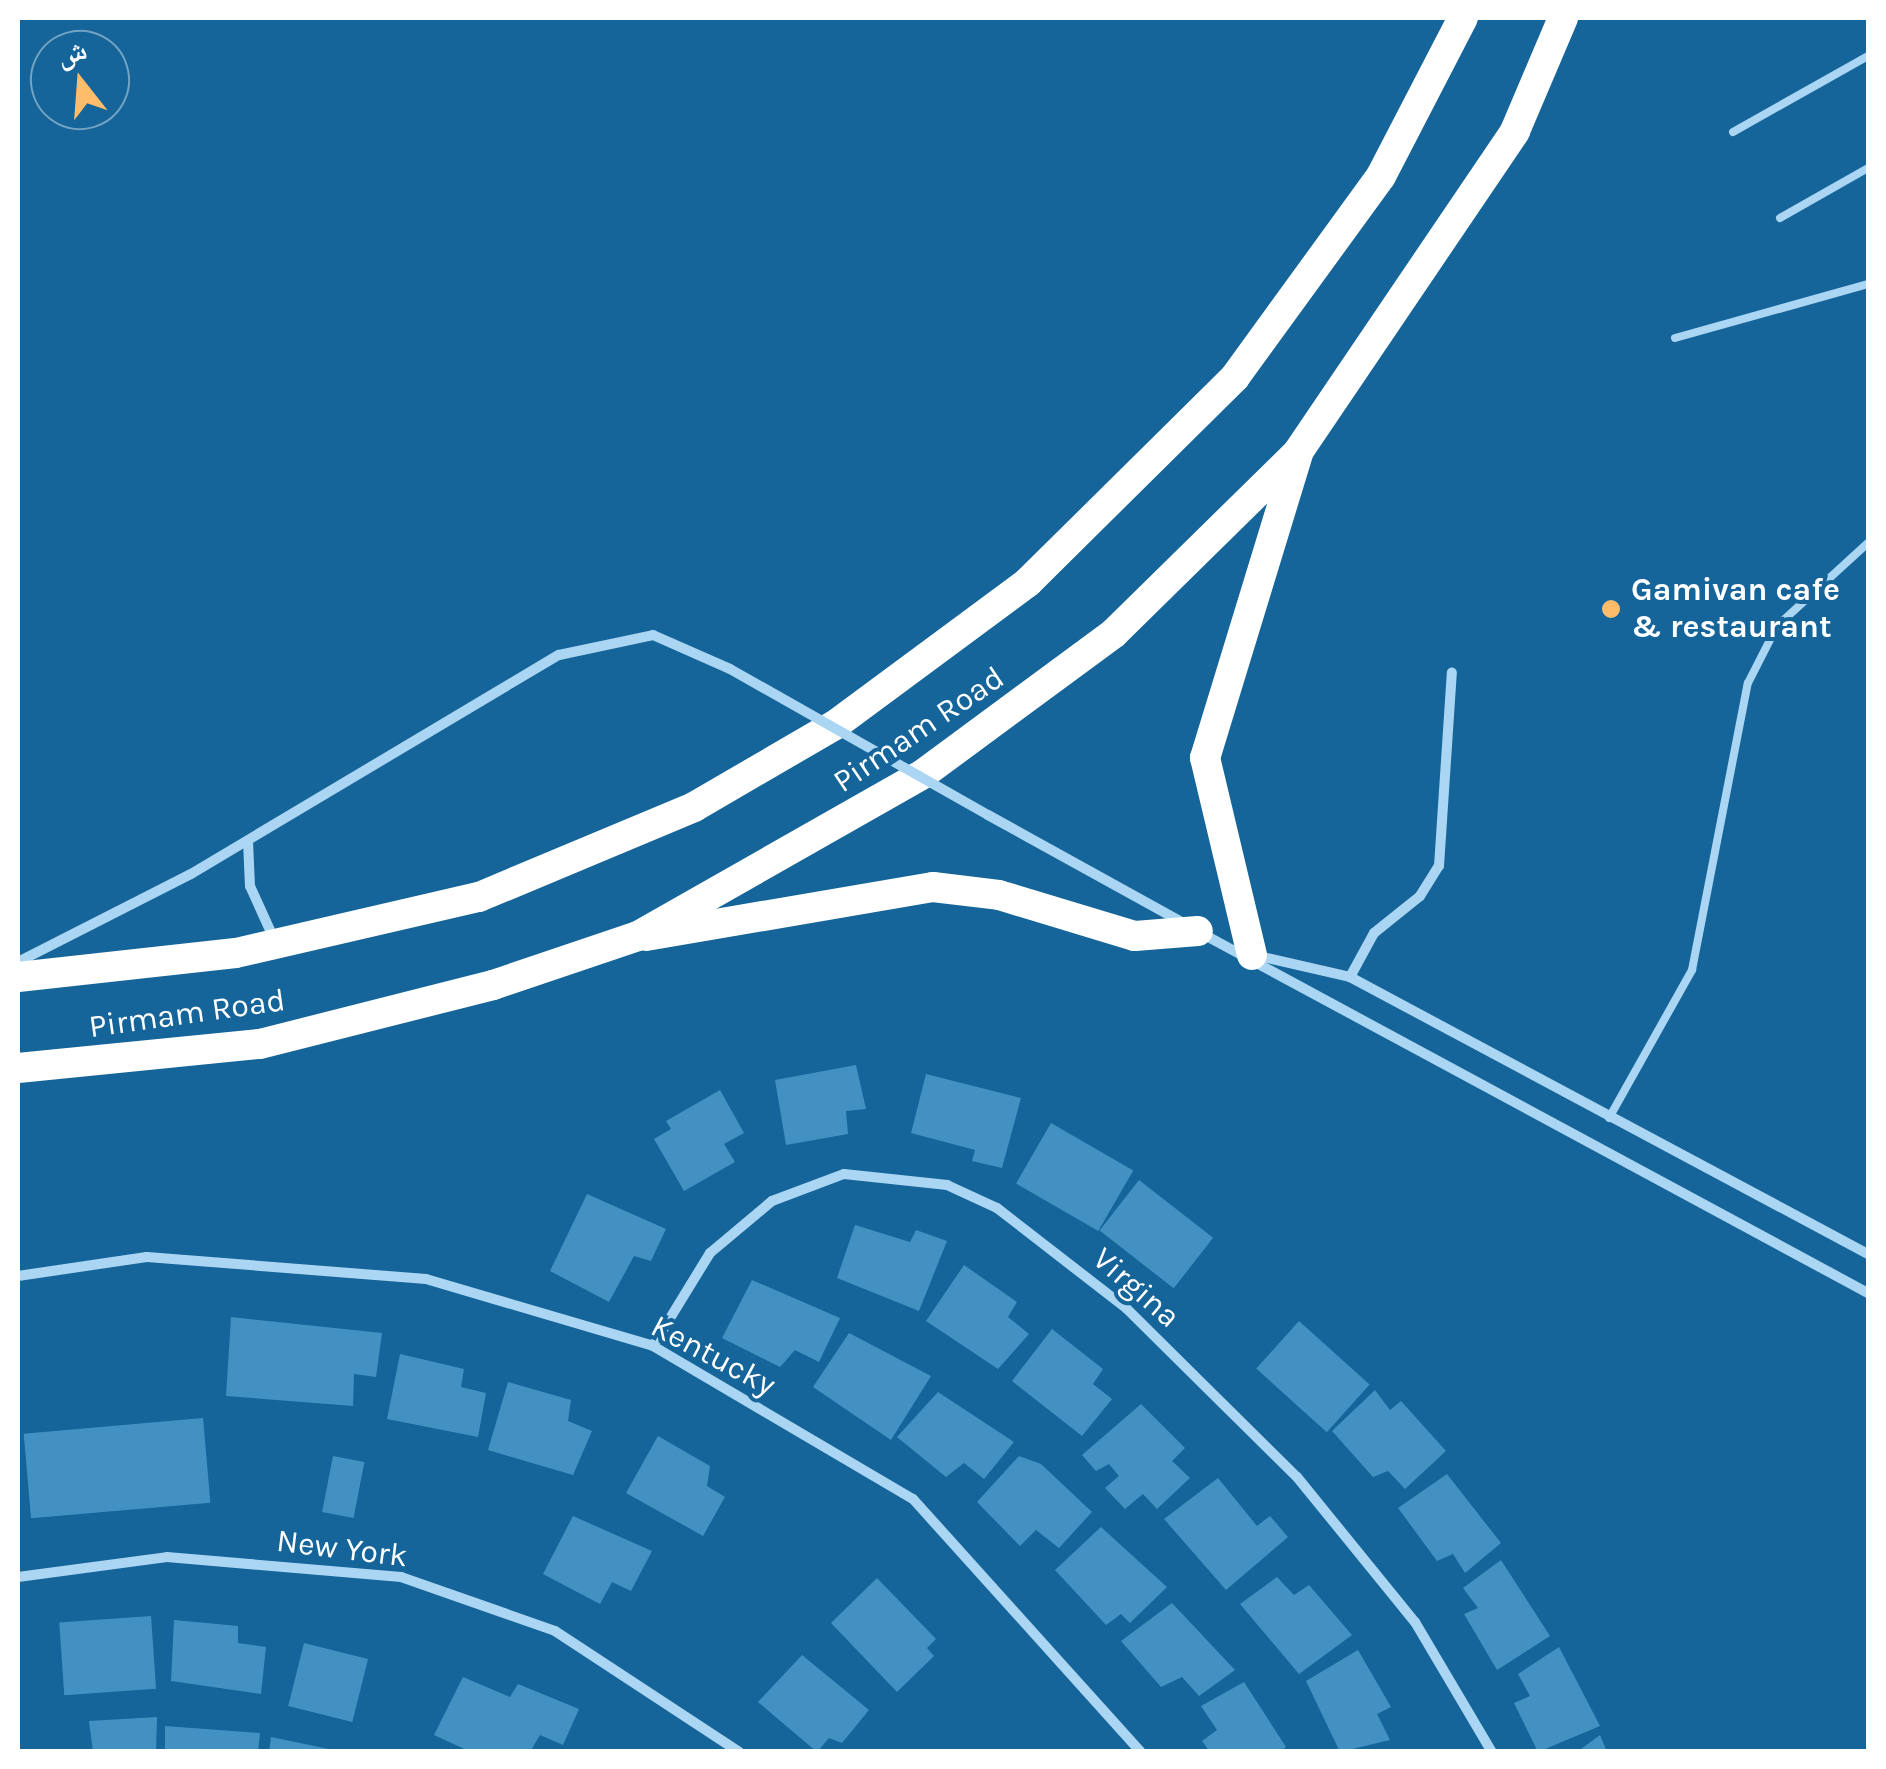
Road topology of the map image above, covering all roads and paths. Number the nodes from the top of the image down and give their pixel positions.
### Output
1 (1462, 18) edge
2 (1563, 18) edge
3 (1868, 56) edge
4 (1734, 132) dead end
5 (1868, 168) edge
6 (1780, 218) dead end
7 (1868, 284) edge
8 (1676, 338) dead end
9 (1298, 452) junction
10 (1868, 543) edge
11 (1452, 672) dead end
12 (248, 842) junction
13 (1198, 931) junction
14 (638, 936) junction
15 (279, 944) junction
16 (1252, 955) junction
17 (18, 962) edge
18 (18, 976) edge
19 (1350, 976) junction
20 (18, 1068) edge
21 (1608, 1118) junction
22 (1868, 1254) edge
23 (18, 1276) edge
24 (1868, 1293) edge
25 (652, 1346) junction
26 (18, 1577) edge
27 (739, 1752) edge
28 (1141, 1752) edge
29 (1492, 1752) edge

1 - 15 highway, Pirmam Road
2 - 9 highway, Pirmam Road
3 - 4 lane
5 - 6 lane
7 - 8 lane
9 - 14 highway, Pirmam Road
9 - 16 highway
10 - 21 lane
11 - 19 street
12 - 13 street, bridge
12 - 15 street
12 - 17 street
13 - 14 highway
13 - 16 street
14 - 20 highway, Pirmam Road
15 - 18 highway, Pirmam Road
16 - 19 street
16 - 24 street
19 - 21 street
21 - 22 street
23 - 25 street, Kentucky
25 - 28 street, Kentucky
25 - 29 street, Virgina
26 - 27 street, New York

